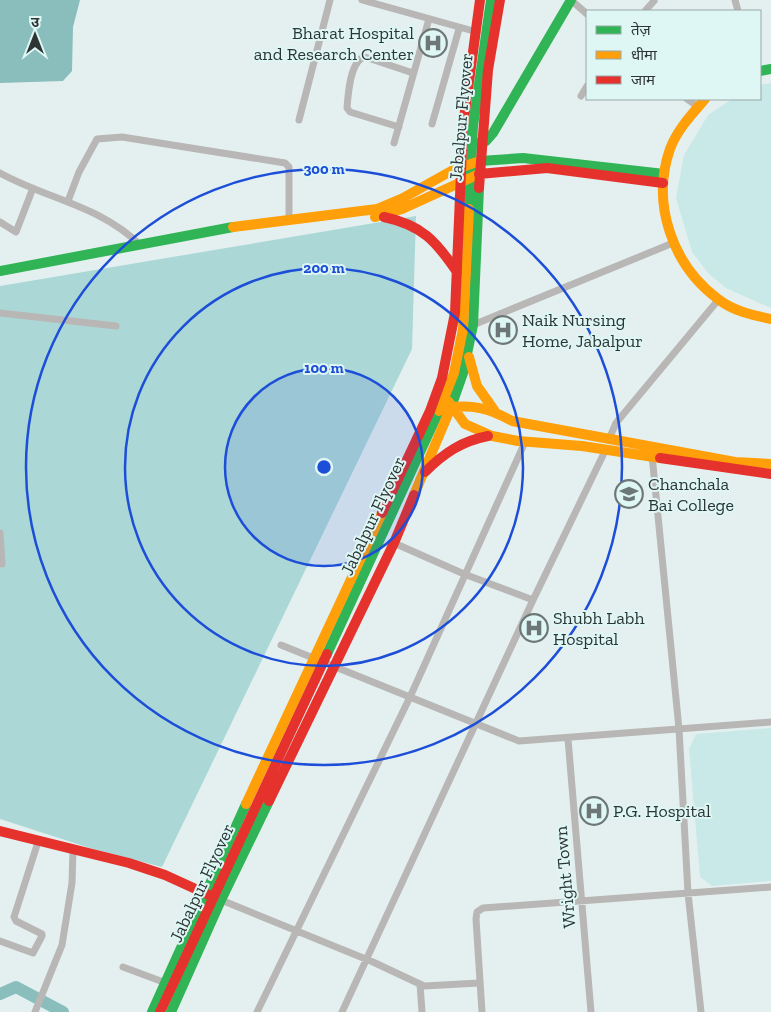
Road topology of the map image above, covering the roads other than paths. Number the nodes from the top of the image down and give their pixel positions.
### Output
1 (330, 0) edge
2 (362, 0) edge
3 (480, 0) edge
4 (491, 0) edge
5 (500, 0) edge
6 (571, 0) edge
7 (586, 13) edge
8 (428, 19) junction
9 (459, 28) junction
10 (474, 32) junction
11 (493, 34) junction
12 (413, 73) junction
13 (586, 88) edge
14 (581, 96) dead end
15 (688, 100) edge
16 (705, 100) edge
17 (698, 107) junction
18 (299, 120) dead end
19 (432, 124) dead end
20 (399, 127) junction
21 (394, 143) dead end
22 (481, 144) junction
23 (462, 145) junction
24 (480, 161) junction
25 (461, 165) junction
26 (0, 173) edge
27 (479, 174) junction
28 (664, 178) junction
29 (461, 181) junction
30 (32, 188) junction
31 (68, 201) junction
32 (377, 216) junction
33 (289, 220) junction
34 (0, 222) edge
35 (673, 243) junction
36 (140, 245) junction
37 (0, 271) edge
38 (458, 272) junction
39 (0, 278) edge
40 (719, 298) junction
41 (0, 314) edge
42 (771, 319) edge
43 (473, 325) junction
44 (116, 326) dead end
45 (469, 350) junction
46 (440, 386) junction
47 (451, 407) junction
48 (430, 410) junction
49 (494, 410) junction
50 (490, 436) junction
51 (525, 442) junction
52 (608, 444) junction
53 (652, 452) junction
54 (771, 464) edge
55 (425, 472) junction
56 (771, 474) edge
57 (0, 533) edge
58 (394, 543) junction
59 (2, 564) dead end
60 (464, 574) junction
61 (533, 600) junction
62 (281, 645) dead end
63 (314, 657) junction
64 (333, 666) junction
65 (410, 697) junction
66 (771, 722) edge
67 (476, 724) junction
68 (679, 729) junction
69 (568, 740) junction
70 (0, 831) edge
71 (38, 842) junction
72 (73, 850) junction
73 (771, 887) edge
74 (205, 893) junction
75 (688, 893) junction
76 (221, 900) junction
77 (583, 902) junction
78 (297, 933) junction
79 (0, 942) edge
80 (367, 959) junction
81 (123, 968) dead end
82 (166, 983) junction
83 (480, 983) junction
84 (420, 984) junction
85 (161, 1010) edge
86 (35, 1012) edge
87 (257, 1012) edge
88 (342, 1012) edge
89 (422, 1012) edge
90 (482, 1012) edge
91 (591, 1012) edge
92 (701, 1012) edge

1 - 18 street
2 - 8 street
3 - 10 main road
4 - 85 main road, Jabalpur Flyover
5 - 11 main road
6 - 7 street
6 - 22 main road
8 - 9 street
8 - 12 street
9 - 10 street
9 - 19 street
10 - 11 street
10 - 23 main road
11 - 22 main road
12 - 20 street
12 - 20 street
13 - 14 street
15 - 17 street
16 - 17 main road
17 - 28 main road
20 - 21 street
22 - 23 main road
22 - 24 main road
23 - 25 main road
24 - 25 main road
24 - 27 main road
24 - 28 main road
25 - 29 main road
25 - 33 main road
26 - 30 street
27 - 28 main road
27 - 29 main road
27 - 43 main road
28 - 35 main road
29 - 32 main road
29 - 38 main road
30 - 31 street
30 - 34 street
31 - 33 street
31 - 36 street
32 - 38 main road
32 - 39 main road
33 - 36 main road
35 - 40 main road
35 - 43 street
36 - 37 main road
38 - 46 main road
40 - 42 main road
40 - 52 street
41 - 44 street
43 - 45 main road
45 - 47 main road
45 - 49 main road
46 - 47 main road
46 - 48 main road
47 - 48 main road
47 - 49 main road
47 - 50 main road
47 - 55 main road
48 - 63 main road
49 - 52 main road
50 - 51 main road
50 - 55 main road
51 - 52 main road
51 - 60 street
52 - 53 main road
52 - 61 street
53 - 54 main road
53 - 56 main road
53 - 68 street
55 - 58 main road
57 - 59 street
58 - 60 street
58 - 64 main road
60 - 61 street
60 - 65 street
61 - 67 street
62 - 63 street
63 - 64 street
63 - 74 main road
64 - 65 street
64 - 76 main road
65 - 67 street
65 - 78 street
66 - 68 street
67 - 69 street
67 - 80 street
68 - 69 street
68 - 75 street
69 - 77 street, Wright Town
70 - 71 main road
71 - 72 main road
71 - 79 street
72 - 74 main road
72 - 86 street
73 - 75 street
74 - 76 main road
74 - 82 main road
75 - 77 street
75 - 92 street
76 - 78 street
76 - 85 main road
77 - 83 street
77 - 91 street, Wright Town
78 - 80 street
78 - 87 street
80 - 84 street
80 - 88 street
81 - 82 street
82 - 85 main road
83 - 84 street
83 - 90 street
84 - 89 street

